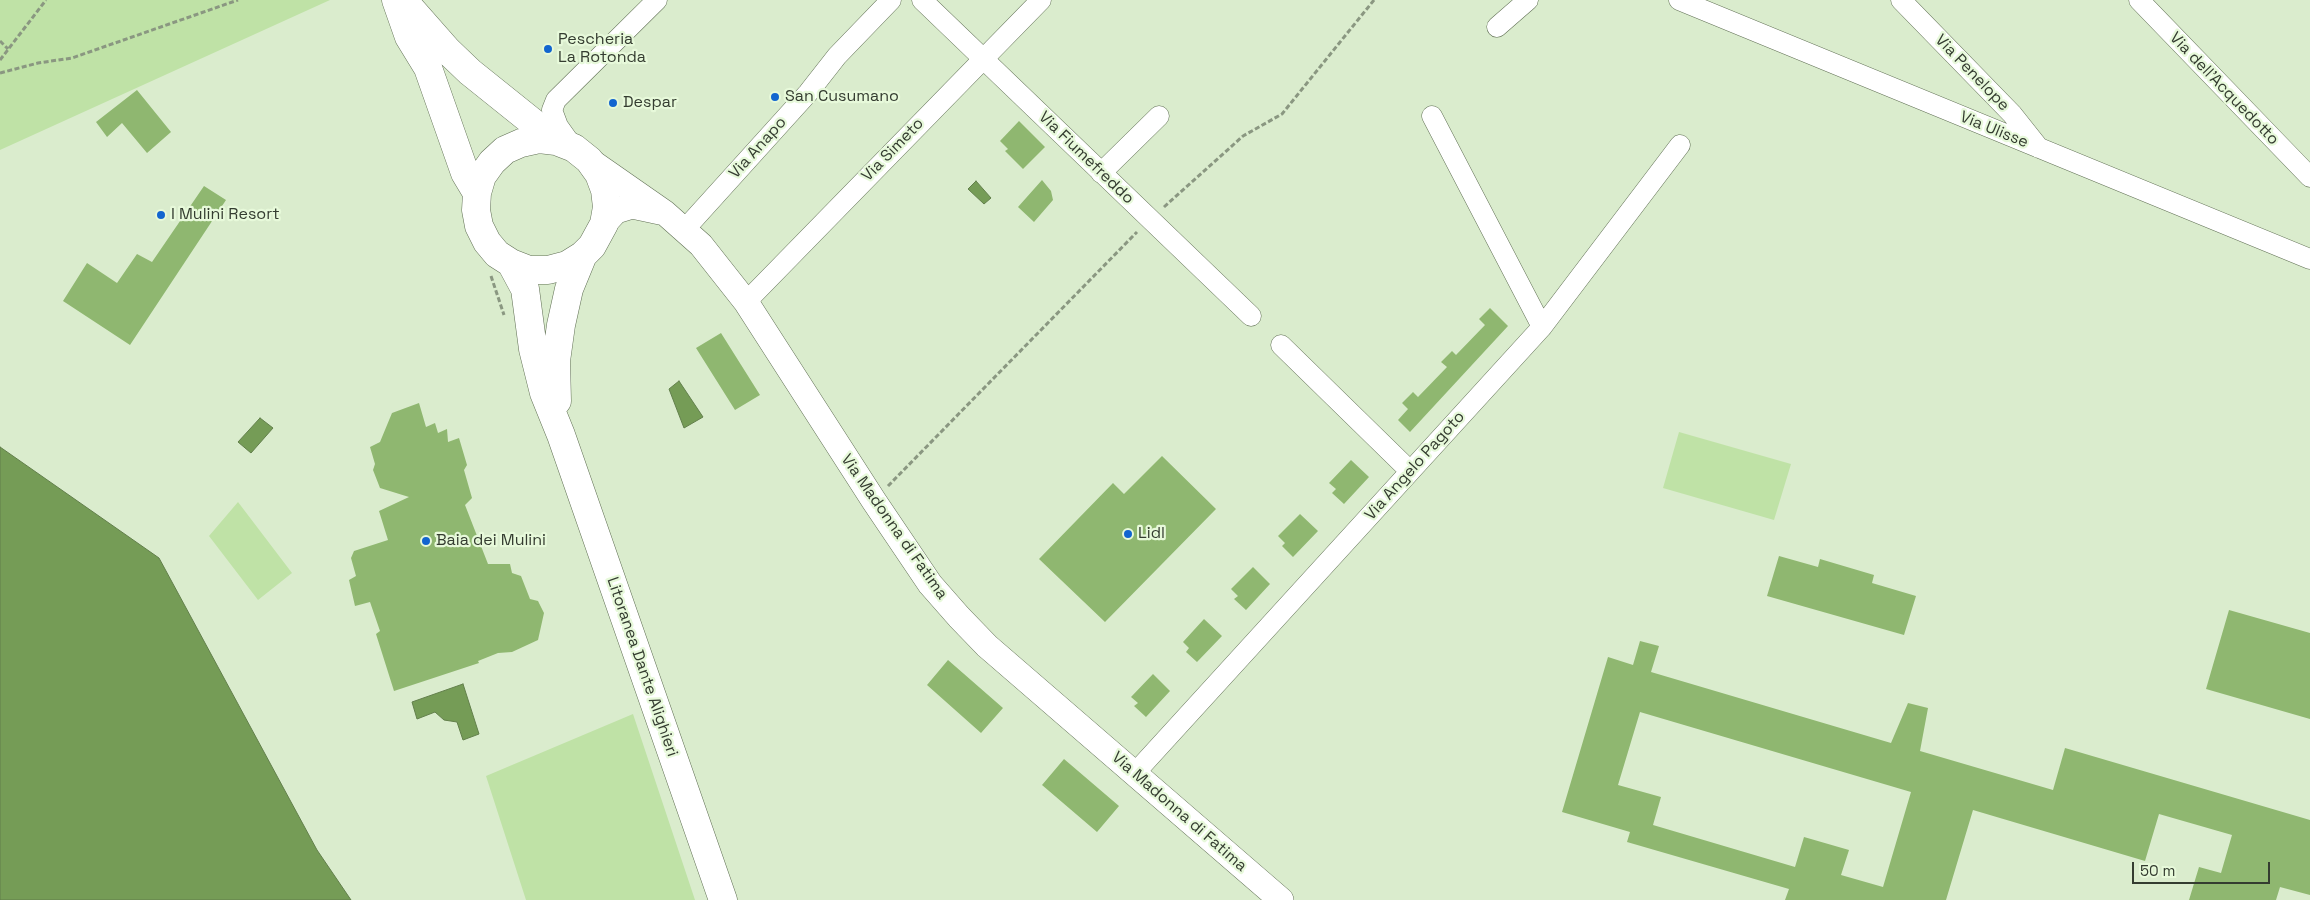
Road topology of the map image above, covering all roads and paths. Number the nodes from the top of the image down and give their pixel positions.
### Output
1 (238, 0) edge
2 (396, 0) edge
3 (403, 0) edge
4 (656, 0) edge
5 (891, 0) edge
6 (922, 0) edge
7 (1041, 0) edge
8 (1374, 0) edge
9 (1528, 0) edge
10 (1679, 0) edge
11 (1901, 0) edge
12 (2139, 0) edge
13 (44, 1) edge
14 (1497, 27) dead end
15 (0, 42) edge
16 (8, 49) junction
17 (982, 58) junction
18 (0, 60) edge
19 (0, 73) edge
20 (1159, 116) dead end
21 (1432, 116) dead end
22 (1680, 145) dead end
23 (2040, 149) junction
24 (573, 150) junction
25 (1101, 173) junction
26 (2310, 177) edge
27 (477, 193) junction
28 (665, 213) junction
29 (1149, 219) junction
30 (604, 224) junction
31 (685, 229) junction
32 (583, 255) junction
33 (2310, 259) edge
34 (511, 264) junction
35 (746, 302) junction
36 (1250, 316) dead end
37 (1542, 327) junction
38 (1281, 346) dead end
39 (561, 435) junction
40 (1410, 471) junction
41 (874, 501) junction
42 (1135, 773) junction
43 (723, 900) edge
44 (1281, 900) edge

1 - 19 path
2 - 27 main road
3 - 24 main road
4 - 24 street
5 - 31 street, Via Anapo
6 - 17 street, Via Fiumefreddo
7 - 17 street, Via Simeto
8 - 29 path
9 - 14 street
10 - 23 street, Via Ulisse
11 - 23 street, Via Penelope
12 - 26 street, Via dell'Acquedotto
13 - 16 path
15 - 16 path
16 - 18 path
17 - 25 street, Via Fiumefreddo
17 - 35 street, Via Simeto
20 - 25 street
21 - 37 street
22 - 37 street, Via Angelo Pagoto
23 - 33 street, Via Ulisse
24 - 27 main road
24 - 28 street, Via Madonna di Fatima
24 - 30 main road
25 - 29 street, Via Fiumefreddo
27 - 34 main road
28 - 30 street
28 - 31 street, Via Madonna di Fatima
29 - 36 street, Via Fiumefreddo
29 - 41 path
30 - 32 main road
31 - 35 street, Via Madonna di Fatima
32 - 34 main road
32 - 39 main road
34 - 39 main road
35 - 41 street, Via Madonna di Fatima
37 - 40 street, Via Angelo Pagoto
38 - 40 street
39 - 43 main road, Litoranea Dante Alighieri
40 - 42 street, Via Angelo Pagoto
41 - 42 street, Via Madonna di Fatima
42 - 44 street, Via Madonna di Fatima

